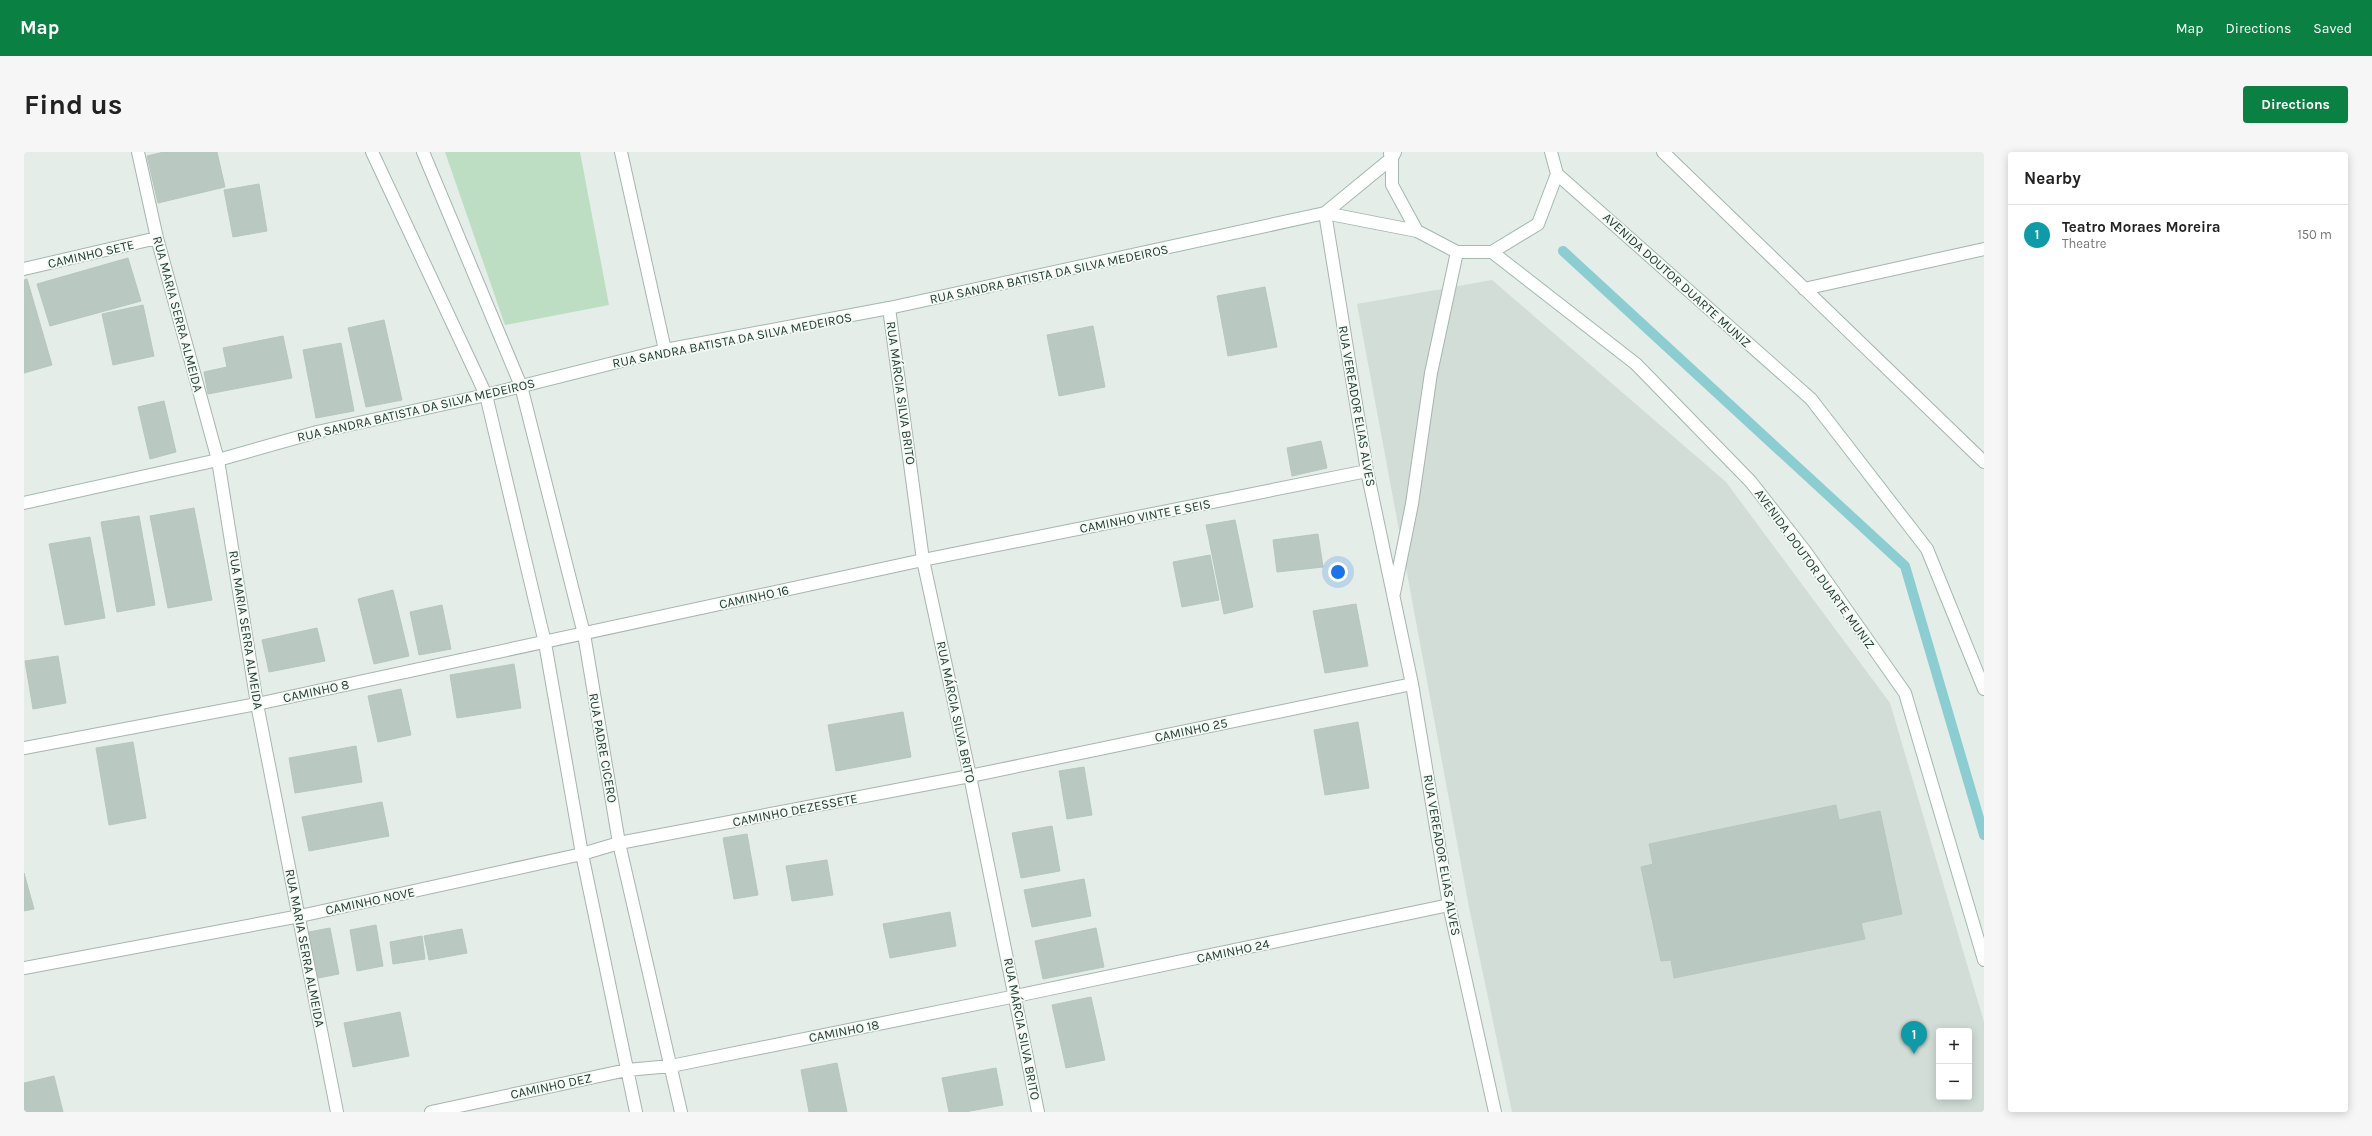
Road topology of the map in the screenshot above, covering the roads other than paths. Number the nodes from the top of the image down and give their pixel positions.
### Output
1 (138, 152) edge
2 (372, 152) edge
3 (423, 152) edge
4 (622, 152) edge
5 (1551, 152) edge
6 (1663, 152) edge
7 (1392, 154) edge
8 (1557, 174) junction
9 (1325, 213) junction
10 (1418, 231) junction
11 (157, 238) junction
12 (1984, 249) edge
13 (1457, 252) junction
14 (1492, 252) junction
15 (24, 269) edge
16 (1804, 289) junction
17 (889, 308) junction
18 (665, 350) junction
19 (521, 386) junction
20 (486, 396) junction
21 (218, 460) junction
22 (1984, 462) edge
23 (1367, 471) junction
24 (24, 503) edge
25 (923, 560) junction
26 (1393, 598) junction
27 (584, 634) junction
28 (545, 643) junction
29 (1412, 684) junction
30 (1984, 689) edge
31 (257, 704) junction
32 (24, 748) edge
33 (970, 776) junction
34 (620, 843) junction
35 (582, 854) junction
36 (1449, 905) junction
37 (300, 916) junction
38 (1984, 960) edge
39 (24, 968) edge
40 (1016, 996) junction
41 (671, 1066) junction
42 (627, 1070) junction
43 (337, 1112) edge
44 (431, 1112) edge
45 (636, 1112) edge
46 (681, 1112) edge
47 (1038, 1112) edge
48 (1495, 1112) edge

1 - 11 street, RUA MARIA SERRA ALMEIDA
2 - 20 street
3 - 19 street, RUA PADRE CICERO
4 - 18 street
5 - 8 street
6 - 16 street
7 - 9 street, RUA SANDRA BATISTA DA SILVA MEDEIROS
7 - 10 street
8 - 14 street
8 - 30 street, AVENIDA DOUTOR DUARTE MUNIZ
9 - 10 street, RUA SANDRA BATISTA DA SILVA MEDEIROS
9 - 17 street, RUA SANDRA BATISTA DA SILVA MEDEIROS
9 - 23 street, RUA VEREADOR ELIAS ALVES
10 - 13 street
11 - 15 street, CAMINHO SETE
11 - 21 street, RUA MARIA SERRA ALMEIDA
12 - 16 street
13 - 14 street
13 - 26 street, RUA VEREADOR ELIAS ALVES
14 - 38 street, AVENIDA DOUTOR DUARTE MUNIZ
16 - 22 street
17 - 18 street, RUA SANDRA BATISTA DA SILVA MEDEIROS
17 - 25 street, RUA MÁRCIA SILVA BRITO
18 - 19 street, RUA SANDRA BATISTA DA SILVA MEDEIROS
19 - 20 street, RUA SANDRA BATISTA DA SILVA MEDEIROS
19 - 27 street, RUA PADRE CICERO
20 - 21 street, RUA SANDRA BATISTA DA SILVA MEDEIROS
20 - 28 street
21 - 24 street, RUA SANDRA BATISTA DA SILVA MEDEIROS
21 - 31 street, RUA MARIA SERRA ALMEIDA
23 - 25 street, CAMINHO VINTE E SEIS
23 - 26 street, RUA VEREADOR ELIAS ALVES
25 - 27 street, CAMINHO 16
25 - 33 street, RUA MÁRCIA SILVA BRITO
26 - 29 street, RUA VEREADOR ELIAS ALVES
27 - 28 street, CAMINHO 8
27 - 34 street, RUA PADRE CICERO
28 - 31 street, CAMINHO 8
28 - 35 street
29 - 33 street, CAMINHO 25
29 - 36 street, RUA VEREADOR ELIAS ALVES
31 - 32 street, CAMINHO 8
31 - 37 street, RUA MARIA SERRA ALMEIDA
33 - 34 street, CAMINHO DEZESSETE
33 - 40 street, RUA MÁRCIA SILVA BRITO
34 - 35 street, CAMINHO NOVE
34 - 41 street, RUA PADRE CICERO
35 - 37 street, CAMINHO NOVE
35 - 42 street
36 - 40 street, CAMINHO 24
36 - 48 street, RUA VEREADOR ELIAS ALVES
37 - 39 street, CAMINHO NOVE
37 - 43 street, RUA MARIA SERRA ALMEIDA
40 - 41 street, CAMINHO 18
40 - 47 street, RUA MÁRCIA SILVA BRITO
41 - 42 street, CAMINHO DEZ
41 - 46 street, RUA PADRE CICERO
42 - 44 street, CAMINHO DEZ
42 - 45 street

